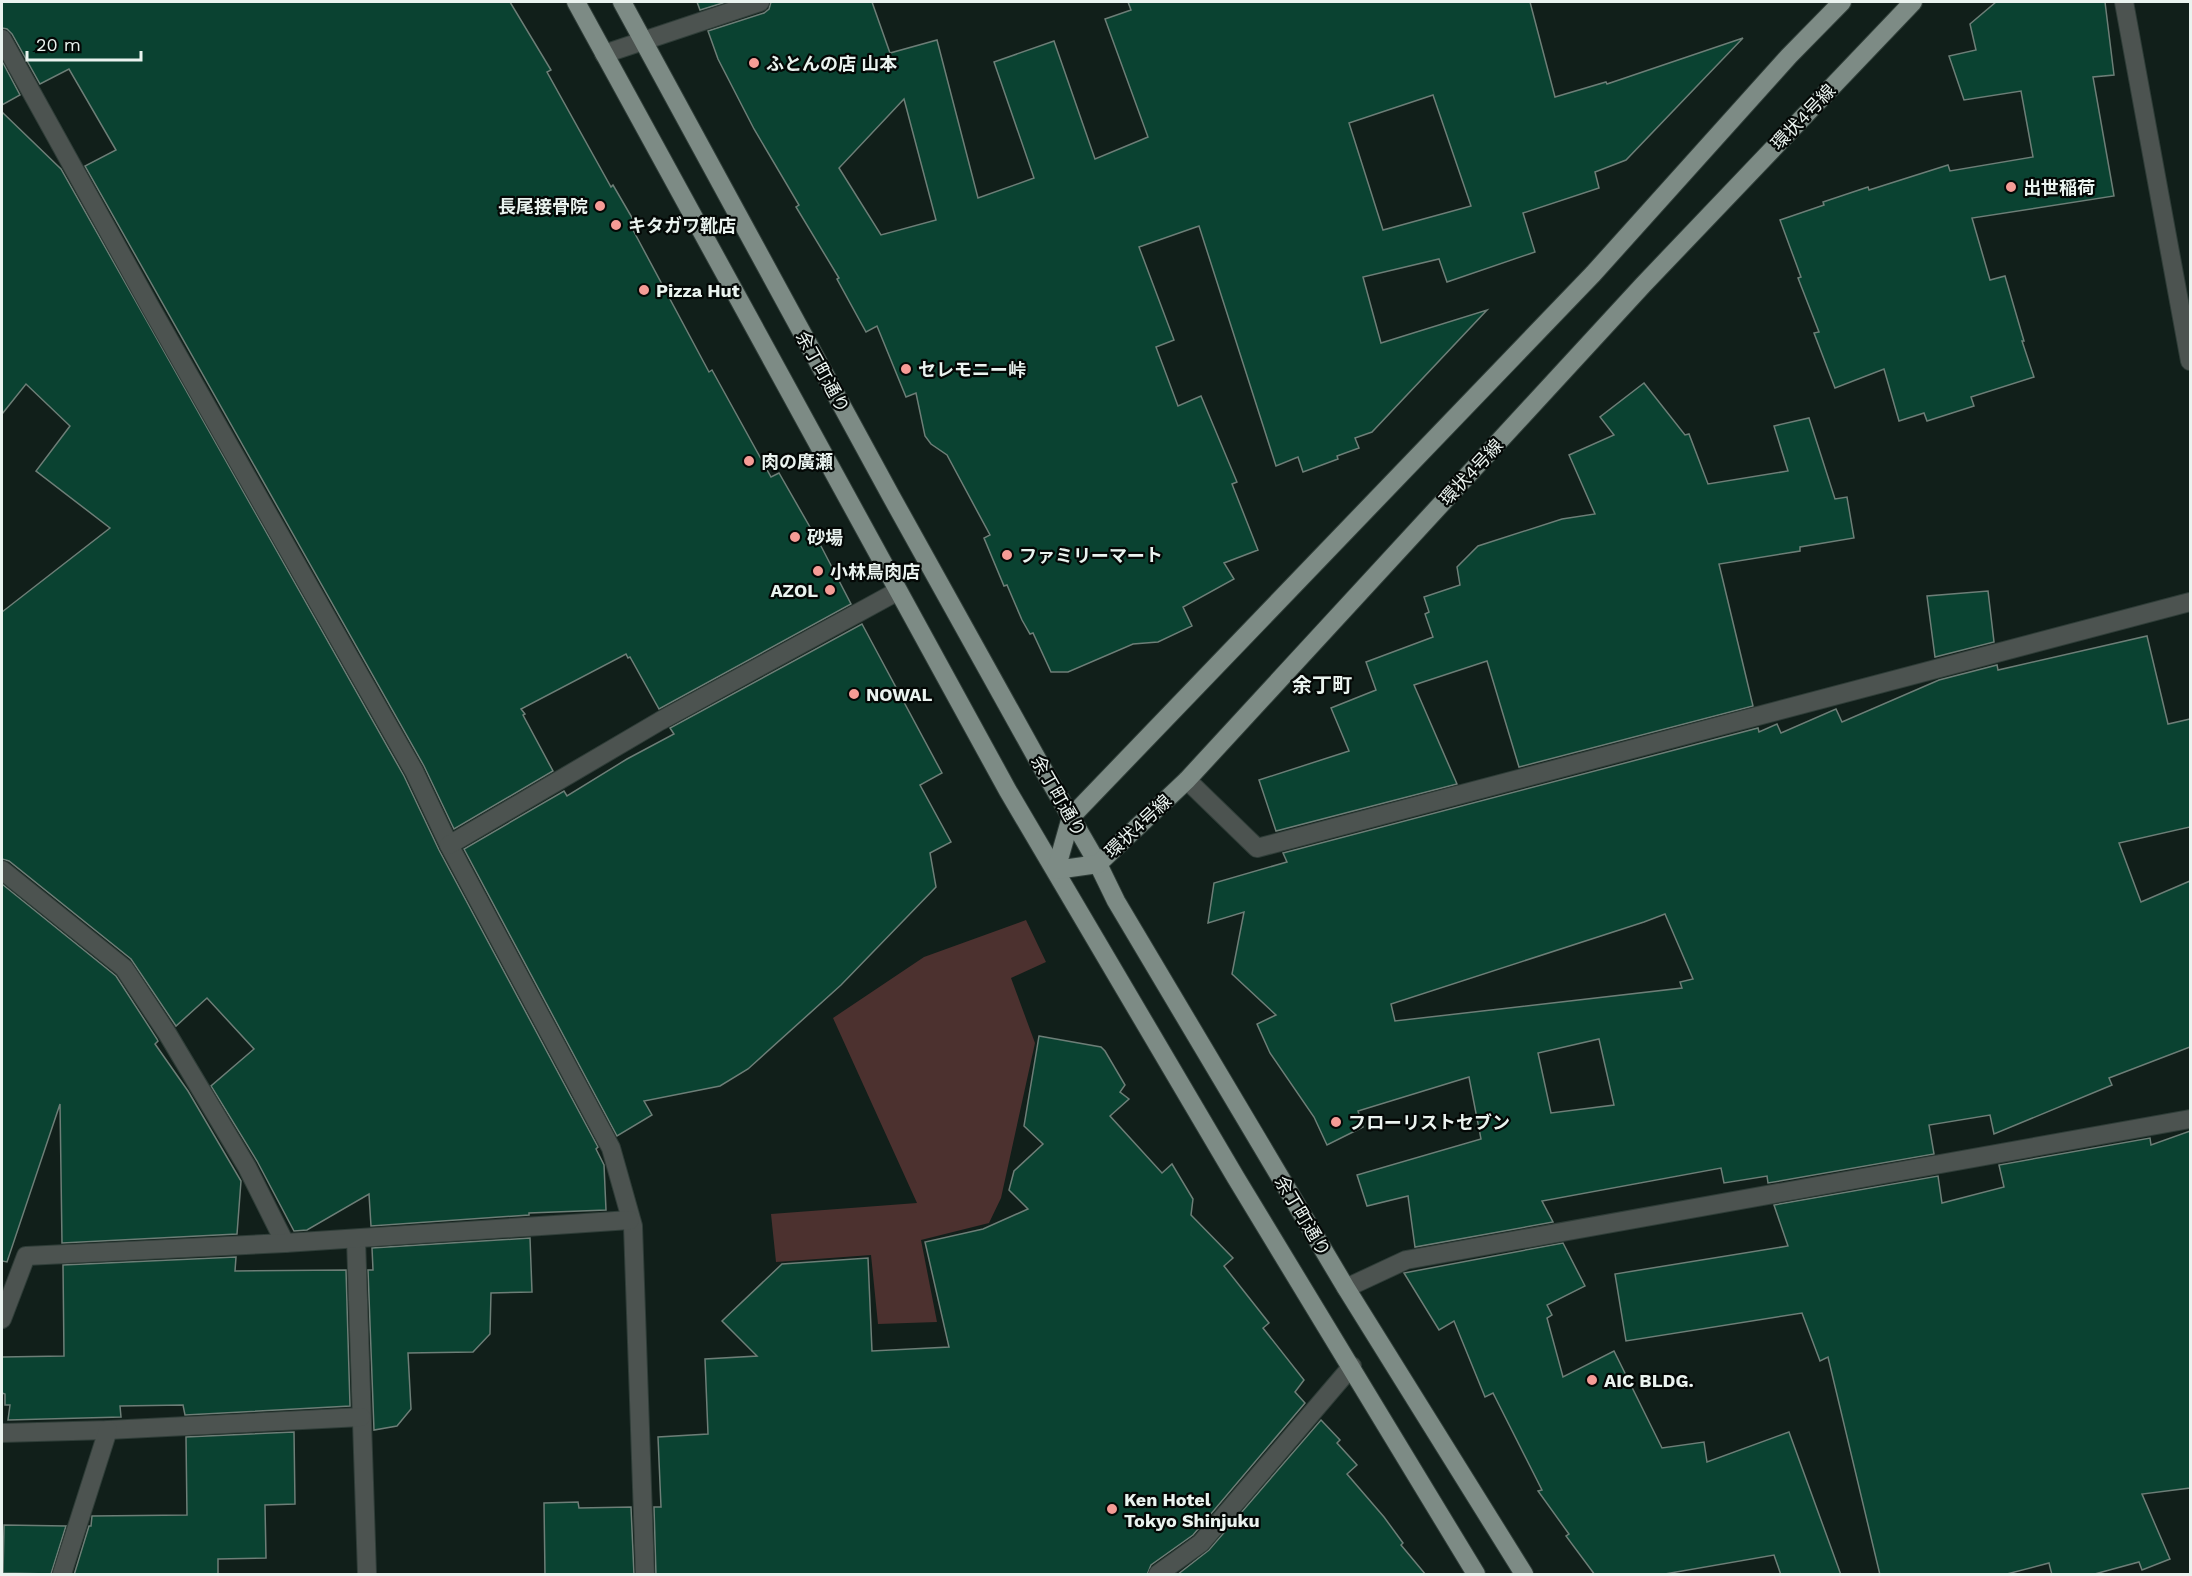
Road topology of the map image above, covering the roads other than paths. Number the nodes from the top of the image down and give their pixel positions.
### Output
1 (576, 2) edge
2 (622, 2) edge
3 (760, 2) edge
4 (1842, 2) edge
5 (1913, 2) edge
6 (2124, 2) edge
7 (2, 39) edge
8 (644, 42) junction
9 (604, 54) junction
10 (2190, 361) edge
11 (898, 591) junction
12 (2190, 602) edge
13 (1187, 780) junction
14 (1071, 818) junction
15 (449, 845) junction
16 (1098, 864) junction
17 (2, 870) edge
18 (1056, 870) junction
19 (2190, 1119) edge
20 (630, 1220) junction
21 (356, 1239) junction
22 (285, 1243) junction
23 (1346, 1288) junction
24 (2, 1312) edge
25 (1352, 1366) junction
26 (361, 1417) junction
27 (108, 1430) junction
28 (2, 1433) edge
29 (62, 1575) edge
30 (367, 1575) edge
31 (645, 1575) edge
32 (1158, 1575) edge
33 (1476, 1575) edge
34 (1524, 1575) edge

1 - 9 main road, 余丁町通り
2 - 8 main road, 余丁町通り
3 - 8 street
4 - 14 main road
5 - 13 main road, 環状4号線
6 - 10 street
7 - 15 street
8 - 9 street
8 - 14 main road, 余丁町通り
9 - 11 main road, 余丁町通り
11 - 15 street
11 - 18 main road, 余丁町通り
12 - 13 street
13 - 16 main road, 環状4号線
14 - 16 main road, 余丁町通り
14 - 18 main road
15 - 20 street
16 - 18 main road, 環状4号線
16 - 23 main road, 余丁町通り
17 - 22 street
18 - 25 main road, 余丁町通り
19 - 23 street
20 - 21 street
20 - 31 street
21 - 22 street
21 - 26 street
22 - 24 street
23 - 34 main road, 余丁町通り
25 - 32 street
25 - 33 main road, 余丁町通り
26 - 27 street
26 - 30 street
27 - 28 street
27 - 29 street

